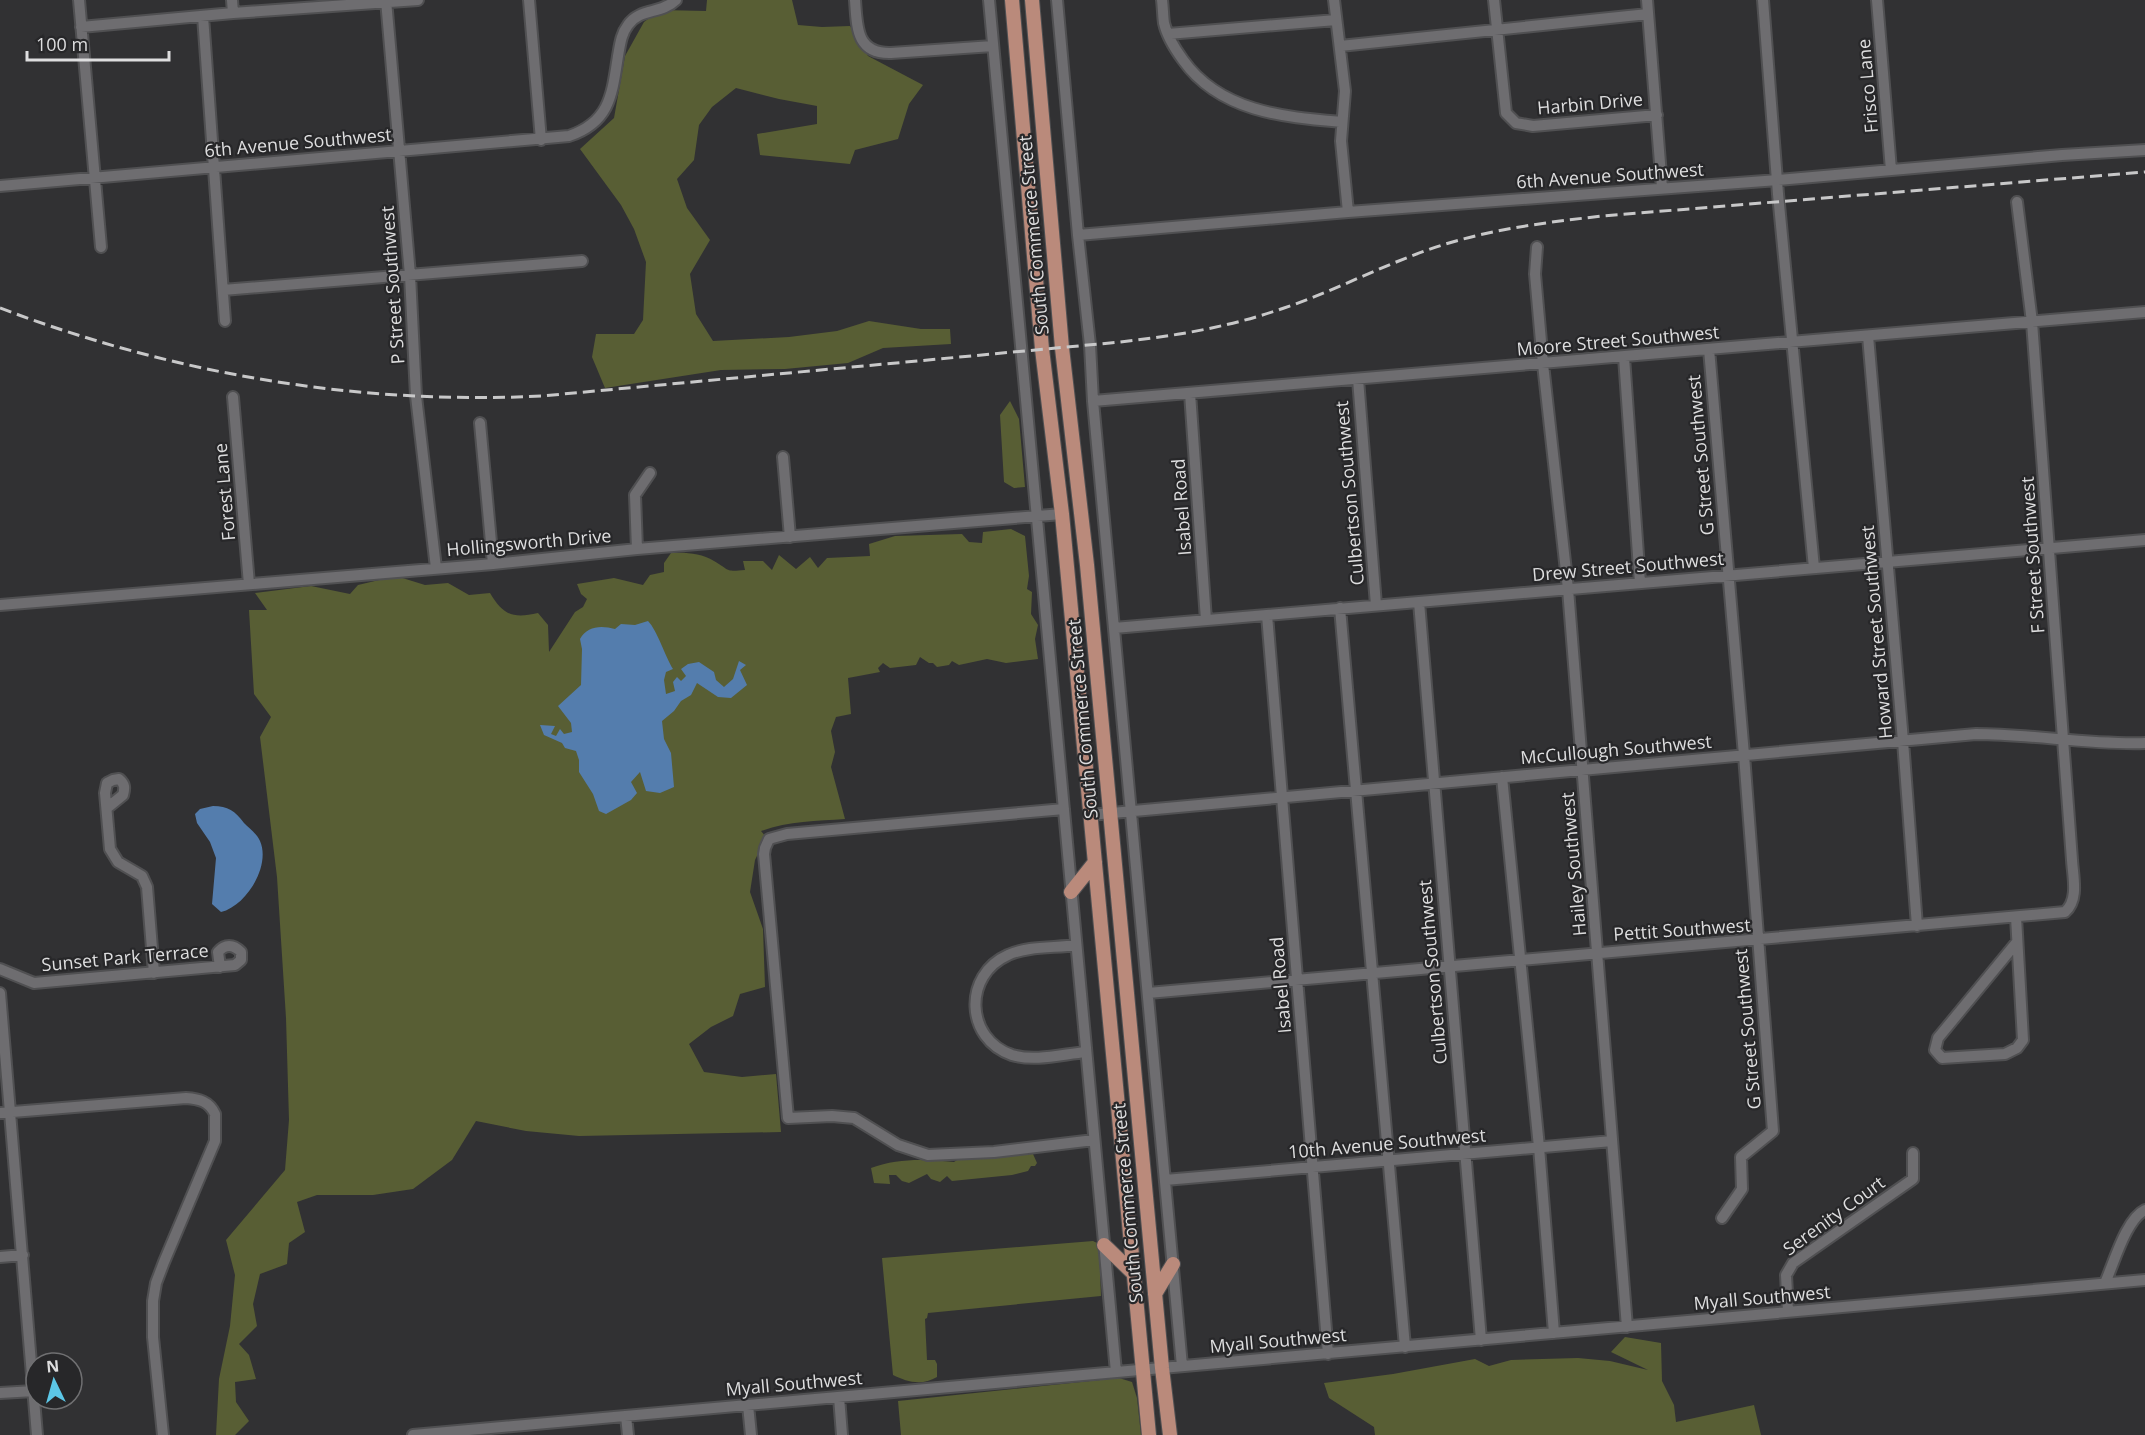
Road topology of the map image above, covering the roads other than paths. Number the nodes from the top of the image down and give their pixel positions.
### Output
1 (79, 0) edge
2 (232, 0) edge
3 (418, 0) edge
4 (529, 0) edge
5 (676, 0) edge
6 (855, 0) edge
7 (989, 0) edge
8 (1012, 0) edge
9 (1032, 0) edge
10 (1057, 0) edge
11 (1162, 0) edge
12 (1334, 0) edge
13 (1494, 0) edge
14 (1647, 0) edge
15 (1762, 0) edge
16 (1877, 0) edge
17 (386, 1) edge
18 (233, 14) junction
19 (1648, 14) junction
20 (203, 16) junction
21 (1336, 20) junction
22 (81, 27) junction
23 (1497, 30) junction
24 (1168, 34) junction
25 (993, 46) junction
26 (1340, 46) junction
27 (1657, 115) junction
28 (1342, 122) junction
29 (541, 140) junction
30 (2145, 150) edge
31 (400, 151) junction
32 (214, 166) junction
33 (1892, 170) junction
34 (94, 176) junction
35 (1778, 180) junction
36 (0, 186) edge
37 (1662, 188) junction
38 (2017, 202) dead end
39 (1348, 212) junction
40 (1078, 235) junction
41 (101, 247) dead end
42 (1538, 247) dead end
43 (582, 261) dead end
44 (410, 275) junction
45 (223, 290) junction
46 (2145, 312) edge
47 (225, 321) dead end
48 (2032, 322) junction
49 (1868, 336) junction
50 (1791, 342) junction
51 (1709, 349) junction
52 (1624, 357) junction
53 (1543, 364) junction
54 (1358, 379) junction
55 (1190, 393) junction
56 (233, 397) dead end
57 (1094, 401) junction
58 (480, 423) dead end
59 (783, 458) dead end
60 (650, 473) dead end
61 (1062, 514) junction
62 (1037, 517) junction
63 (790, 537) junction
64 (2145, 540) edge
65 (2049, 548) junction
66 (637, 549) junction
67 (1888, 562) junction
68 (493, 564) junction
69 (1087, 565) junction
70 (436, 568) junction
71 (1814, 568) junction
72 (1728, 575) junction
73 (1640, 583) junction
74 (249, 584) junction
75 (1568, 589) junction
76 (1419, 602) junction
77 (0, 605) edge
78 (1376, 605) junction
79 (1340, 608) junction
80 (1268, 615) junction
81 (1206, 620) junction
82 (1114, 628) junction
83 (2063, 738) junction
84 (1904, 741) junction
85 (2145, 742) edge
86 (1744, 755) junction
87 (1583, 770) junction
88 (1502, 777) junction
89 (1434, 783) junction
90 (1356, 790) junction
91 (1282, 797) junction
92 (107, 808) dead end
93 (1064, 809) junction
94 (1131, 811) junction
95 (1110, 813) junction
96 (1090, 815) junction
97 (1095, 862) junction
98 (1071, 892) junction
99 (2072, 906) joint
100 (2016, 917) junction
101 (1917, 926) junction
102 (1757, 941) junction
103 (2017, 942) junction
104 (1076, 945) junction
105 (1597, 953) junction
106 (1521, 960) junction
107 (220, 967) dead end
108 (1449, 967) junction
109 (0, 969) edge
110 (154, 973) junction
111 (1372, 974) junction
112 (1297, 980) junction
113 (0, 993) edge
114 (1148, 993) junction
115 (1086, 1052) junction
116 (5, 1112) edge
117 (1094, 1140) junction
118 (1612, 1141) junction
119 (1539, 1147) junction
120 (1913, 1153) dead end
121 (1465, 1154) junction
122 (1389, 1160) junction
123 (1312, 1167) junction
124 (1165, 1180) junction
125 (2145, 1210) edge
126 (1722, 1218) dead end
127 (1104, 1245) junction
128 (23, 1255) junction
129 (0, 1257) edge
130 (1173, 1264) junction
131 (1134, 1274) junction
132 (2145, 1280) edge
133 (2105, 1283) junction
134 (1155, 1294) junction
135 (1788, 1312) junction
136 (1627, 1327) junction
137 (1554, 1333) junction
138 (1480, 1340) junction
139 (1405, 1347) junction
140 (31, 1351) edge
141 (1328, 1354) junction
142 (1182, 1366) junction
143 (1161, 1368) junction
144 (1143, 1370) junction
145 (1116, 1372) junction
146 (24, 1392) edge
147 (0, 1394) edge
148 (839, 1397) junction
149 (748, 1405) junction
150 (36, 1411) edge
151 (626, 1416) junction
152 (38, 1435) edge
153 (164, 1435) edge
154 (413, 1435) edge
155 (628, 1435) edge
156 (751, 1435) edge
157 (842, 1435) edge
158 (1149, 1435) edge
159 (1170, 1435) edge

1 - 22 street
2 - 18 street
3 - 17 street
4 - 29 street
5 - 29 street, 6th Avenue Southwest
6 - 25 street
7 - 25 street
8 - 61 main road, South Commerce Street
9 - 69 main road, South Commerce Street
10 - 40 street
11 - 24 street
12 - 21 street
13 - 23 street, Harbin Drive
14 - 19 street
15 - 35 street
16 - 33 street, Frisco Lane
17 - 18 street
17 - 31 street, P Street Southwest
18 - 20 street
19 - 23 street
19 - 27 street
20 - 22 street
20 - 32 street
21 - 24 street
21 - 26 street
22 - 34 street
23 - 26 street
23 - 27 street, Harbin Drive
24 - 28 street
25 - 62 street
26 - 28 street
27 - 37 street
28 - 39 street
29 - 31 street, 6th Avenue Southwest
30 - 33 street, 6th Avenue Southwest
31 - 32 street, 6th Avenue Southwest
31 - 44 street, P Street Southwest
32 - 34 street, 6th Avenue Southwest
32 - 45 street
33 - 35 street, 6th Avenue Southwest
34 - 36 street, 6th Avenue Southwest
34 - 41 street
35 - 37 street, 6th Avenue Southwest
35 - 50 street
37 - 39 street, 6th Avenue Southwest
38 - 48 street, F Street Southwest
39 - 40 street, 6th Avenue Southwest
40 - 57 street
42 - 53 street, Hailey Southwest
43 - 44 street
44 - 45 street
44 - 70 street, P Street Southwest
45 - 47 street
46 - 48 street, Moore Street Southwest
48 - 49 street, Moore Street Southwest
48 - 65 street, F Street Southwest
49 - 50 street, Moore Street Southwest
49 - 67 street, Howard Street Southwest
50 - 51 street, Moore Street Southwest
50 - 71 street
51 - 52 street, Moore Street Southwest
51 - 72 street, G Street Southwest
52 - 53 street, Moore Street Southwest
52 - 73 street
53 - 54 street, Moore Street Southwest
53 - 75 street, Hailey Southwest
54 - 55 street, Moore Street Southwest
54 - 78 street, Culbertson Southwest
55 - 57 street, Moore Street Southwest
55 - 81 street, Isabel Road
56 - 74 street, Forest Lane
57 - 82 street
58 - 68 street
59 - 63 street
60 - 66 street
61 - 62 street, Hollingsworth Drive
61 - 69 main road
61 - 96 main road, South Commerce Street
62 - 63 street, Hollingsworth Drive
62 - 93 street
63 - 66 street, Hollingsworth Drive
64 - 65 street, Drew Street Southwest
65 - 67 street, Drew Street Southwest
65 - 83 street, F Street Southwest
66 - 68 street, Hollingsworth Drive
67 - 71 street, Drew Street Southwest
67 - 84 street, Howard Street Southwest
68 - 70 street, Hollingsworth Drive
69 - 95 main road, South Commerce Street
70 - 74 street, Hollingsworth Drive
71 - 72 street, Drew Street Southwest
72 - 73 street, Drew Street Southwest
72 - 86 street, G Street Southwest
73 - 75 street, Drew Street Southwest
74 - 77 street, Hollingsworth Drive
75 - 76 street, Drew Street Southwest
75 - 87 street, Hailey Southwest
76 - 78 street, Drew Street Southwest
76 - 89 street, Culbertson Southwest
78 - 79 street, Drew Street Southwest
79 - 80 street, Drew Street Southwest
79 - 90 street
80 - 81 street, Drew Street Southwest
80 - 91 street, Isabel Road
81 - 82 street, Drew Street Southwest
82 - 94 street
83 - 84 street, McCullough Southwest
83 - 85 street, McCullough Southwest
83 - 99 street, F Street Southwest
84 - 86 street, McCullough Southwest
84 - 101 street, Howard Street Southwest
86 - 87 street, McCullough Southwest
86 - 102 street, G Street Southwest
87 - 88 street, McCullough Southwest
87 - 105 street, Hailey Southwest
88 - 89 street, McCullough Southwest
88 - 106 street
89 - 90 street, McCullough Southwest
89 - 108 street, Culbertson Southwest
90 - 91 street, McCullough Southwest
90 - 111 street
91 - 94 street, McCullough Southwest
91 - 112 street, Isabel Road
92 - 110 street
93 - 98 street
93 - 117 street
94 - 95 street, McCullough Southwest
94 - 114 street
95 - 96 street, McCullough Southwest
95 - 134 main road, South Commerce Street
96 - 97 main road, South Commerce Street
97 - 98 main road
97 - 131 main road, South Commerce Street
98 - 104 street
99 - 100 street, Pettit Southwest
100 - 101 street, Pettit Southwest
100 - 103 street
101 - 102 street, Pettit Southwest
102 - 105 street, Pettit Southwest
102 - 126 street, G Street Southwest
103 - 103 street
104 - 115 street
104 - 115 street
105 - 106 street, Pettit Southwest
105 - 118 street, Hailey Southwest
106 - 108 street, Pettit Southwest
106 - 119 street
107 - 110 street, Sunset Park Terrace
108 - 111 street, Pettit Southwest
108 - 121 street, Culbertson Southwest
109 - 110 street, Sunset Park Terrace
111 - 112 street, Pettit Southwest
111 - 122 street
112 - 114 street, Pettit Southwest
112 - 123 street, Isabel Road
113 - 116 street
114 - 124 street
115 - 117 street
116 - 128 street
116 - 153 street
117 - 127 street
118 - 119 street, 10th Avenue Southwest
118 - 136 street, Hailey Southwest
119 - 121 street, 10th Avenue Southwest
119 - 137 street
120 - 135 street, Serenity Court
121 - 122 street, 10th Avenue Southwest
121 - 138 street, Culbertson Southwest
122 - 123 street, 10th Avenue Southwest
122 - 139 street
123 - 124 street, 10th Avenue Southwest
123 - 141 street, Isabel Road
124 - 130 street
125 - 133 street
127 - 131 main road
127 - 145 street
128 - 129 street
128 - 140 street
130 - 134 main road
130 - 142 street
131 - 144 main road, South Commerce Street
132 - 133 street, Myall Southwest
133 - 135 street, Myall Southwest
134 - 143 main road, South Commerce Street
135 - 136 street, Myall Southwest
136 - 137 street, Myall Southwest
137 - 138 street, Myall Southwest
138 - 139 street, Myall Southwest
139 - 141 street, Myall Southwest
141 - 142 street, Myall Southwest
142 - 143 street, Myall Southwest
143 - 144 street, Myall Southwest
143 - 159 main road, South Commerce Street
144 - 145 street, Myall Southwest
144 - 158 main road, South Commerce Street
145 - 148 street, Myall Southwest
146 - 147 street
148 - 149 street, Myall Southwest
148 - 157 street
149 - 151 street, Myall Southwest
149 - 156 street
150 - 152 street
151 - 154 street, Myall Southwest
151 - 155 street

